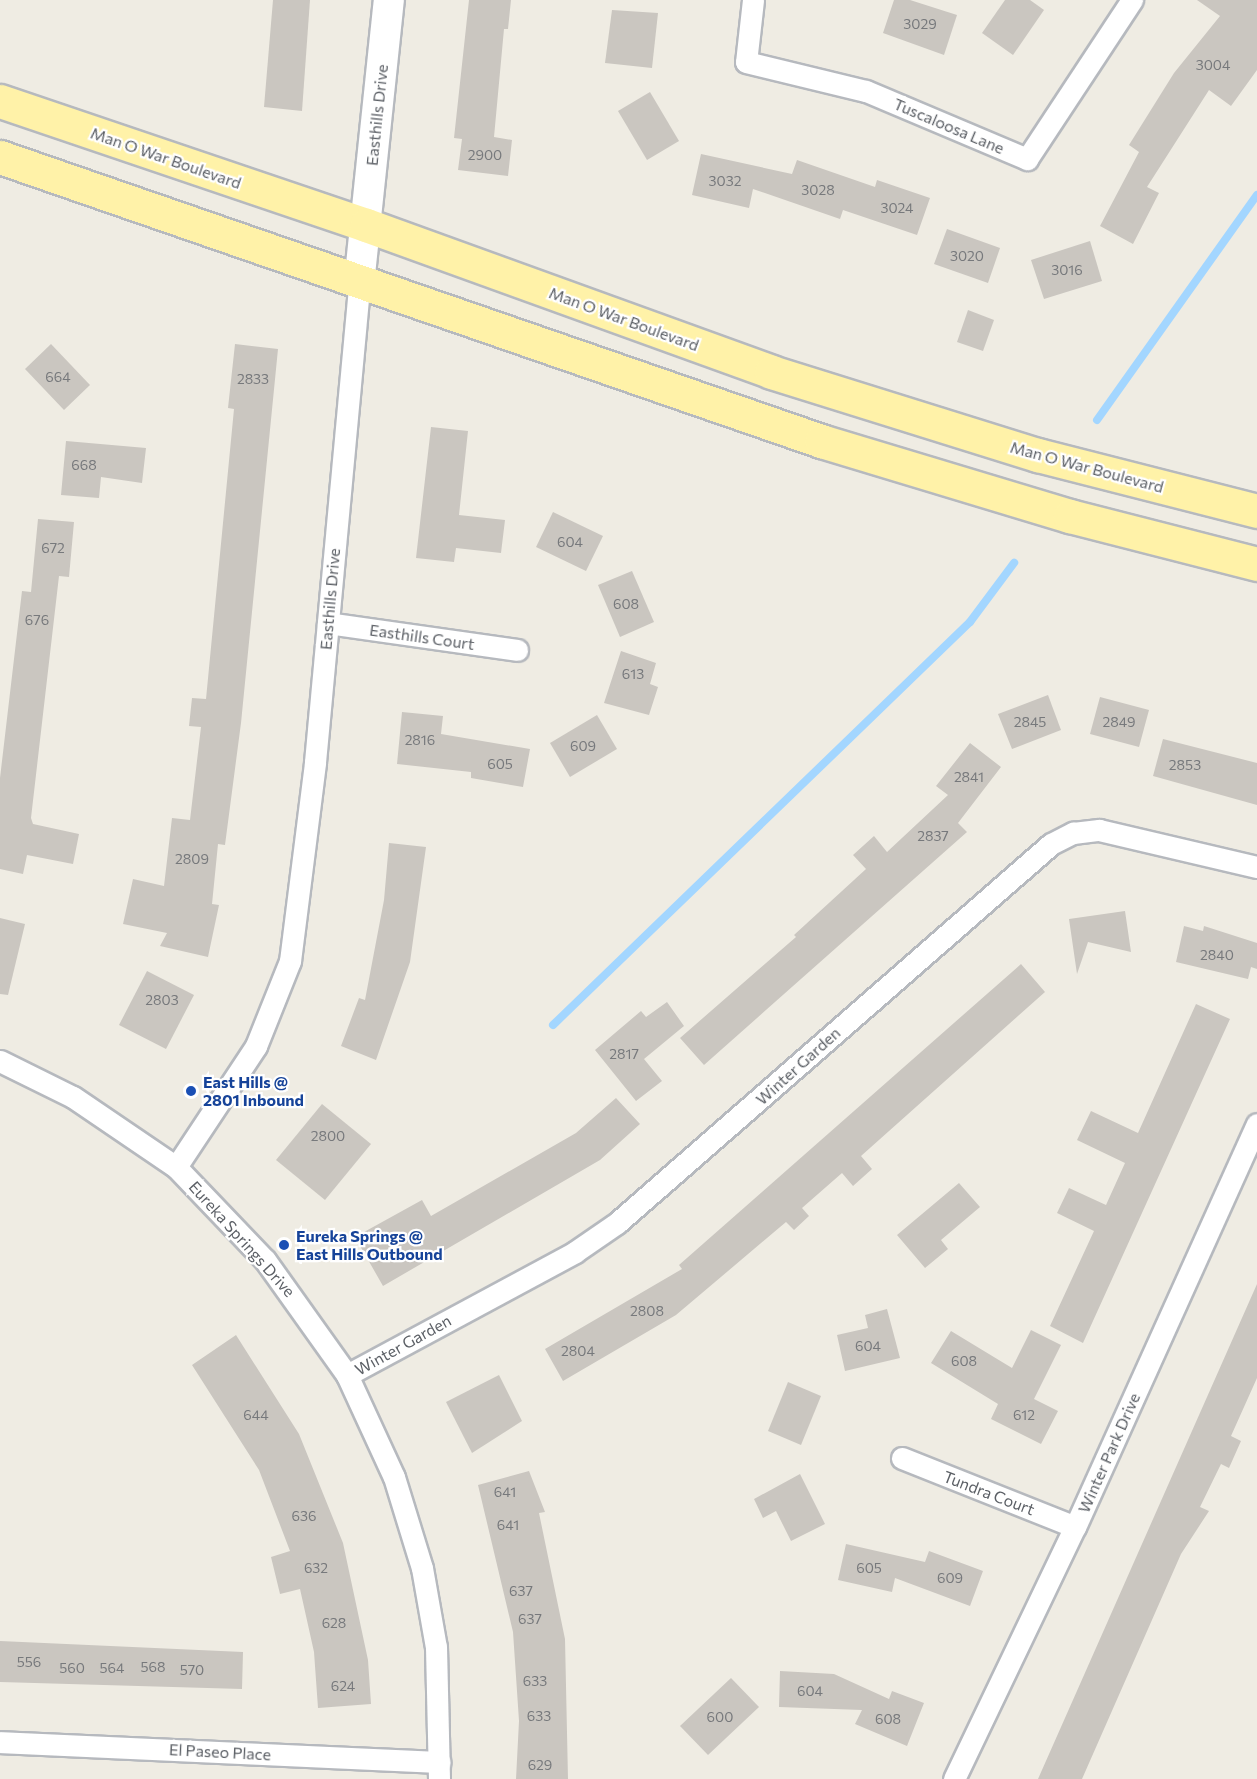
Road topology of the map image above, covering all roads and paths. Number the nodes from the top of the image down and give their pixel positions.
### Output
1 (388, 0) edge
2 (753, 0) edge
3 (1132, 0) edge
4 (0, 101) edge
5 (0, 157) edge
6 (366, 225) junction
7 (359, 284) junction
8 (1257, 511) edge
9 (1257, 564) edge
10 (328, 623) junction
11 (517, 650) dead end
12 (1257, 867) edge
13 (0, 1061) edge
14 (1257, 1124) edge
15 (176, 1167) junction
16 (347, 1376) junction
17 (902, 1458) dead end
18 (1076, 1527) junction
19 (0, 1742) edge
20 (439, 1771) edge
21 (954, 1779) edge

1 - 6 street, Easthills Drive
2 - 3 street, Tuscaloosa Lane
4 - 6 main road, Man O War Boulevard
5 - 7 main road
6 - 7 street, Easthills Drive
6 - 8 main road, Man O War Boulevard
7 - 9 main road
7 - 10 street, Easthills Drive
10 - 11 street, Easthills Court
10 - 15 street, Easthills Drive
12 - 16 street, Winter Garden
13 - 15 street, Eureka Springs Drive
14 - 18 street, Winter Park Drive
15 - 16 street, Eureka Springs Drive
16 - 20 street, Eureka Springs Drive
17 - 18 street, Tundra Court
18 - 21 street, Winter Park Drive
19 - 20 street, El Paseo Place

